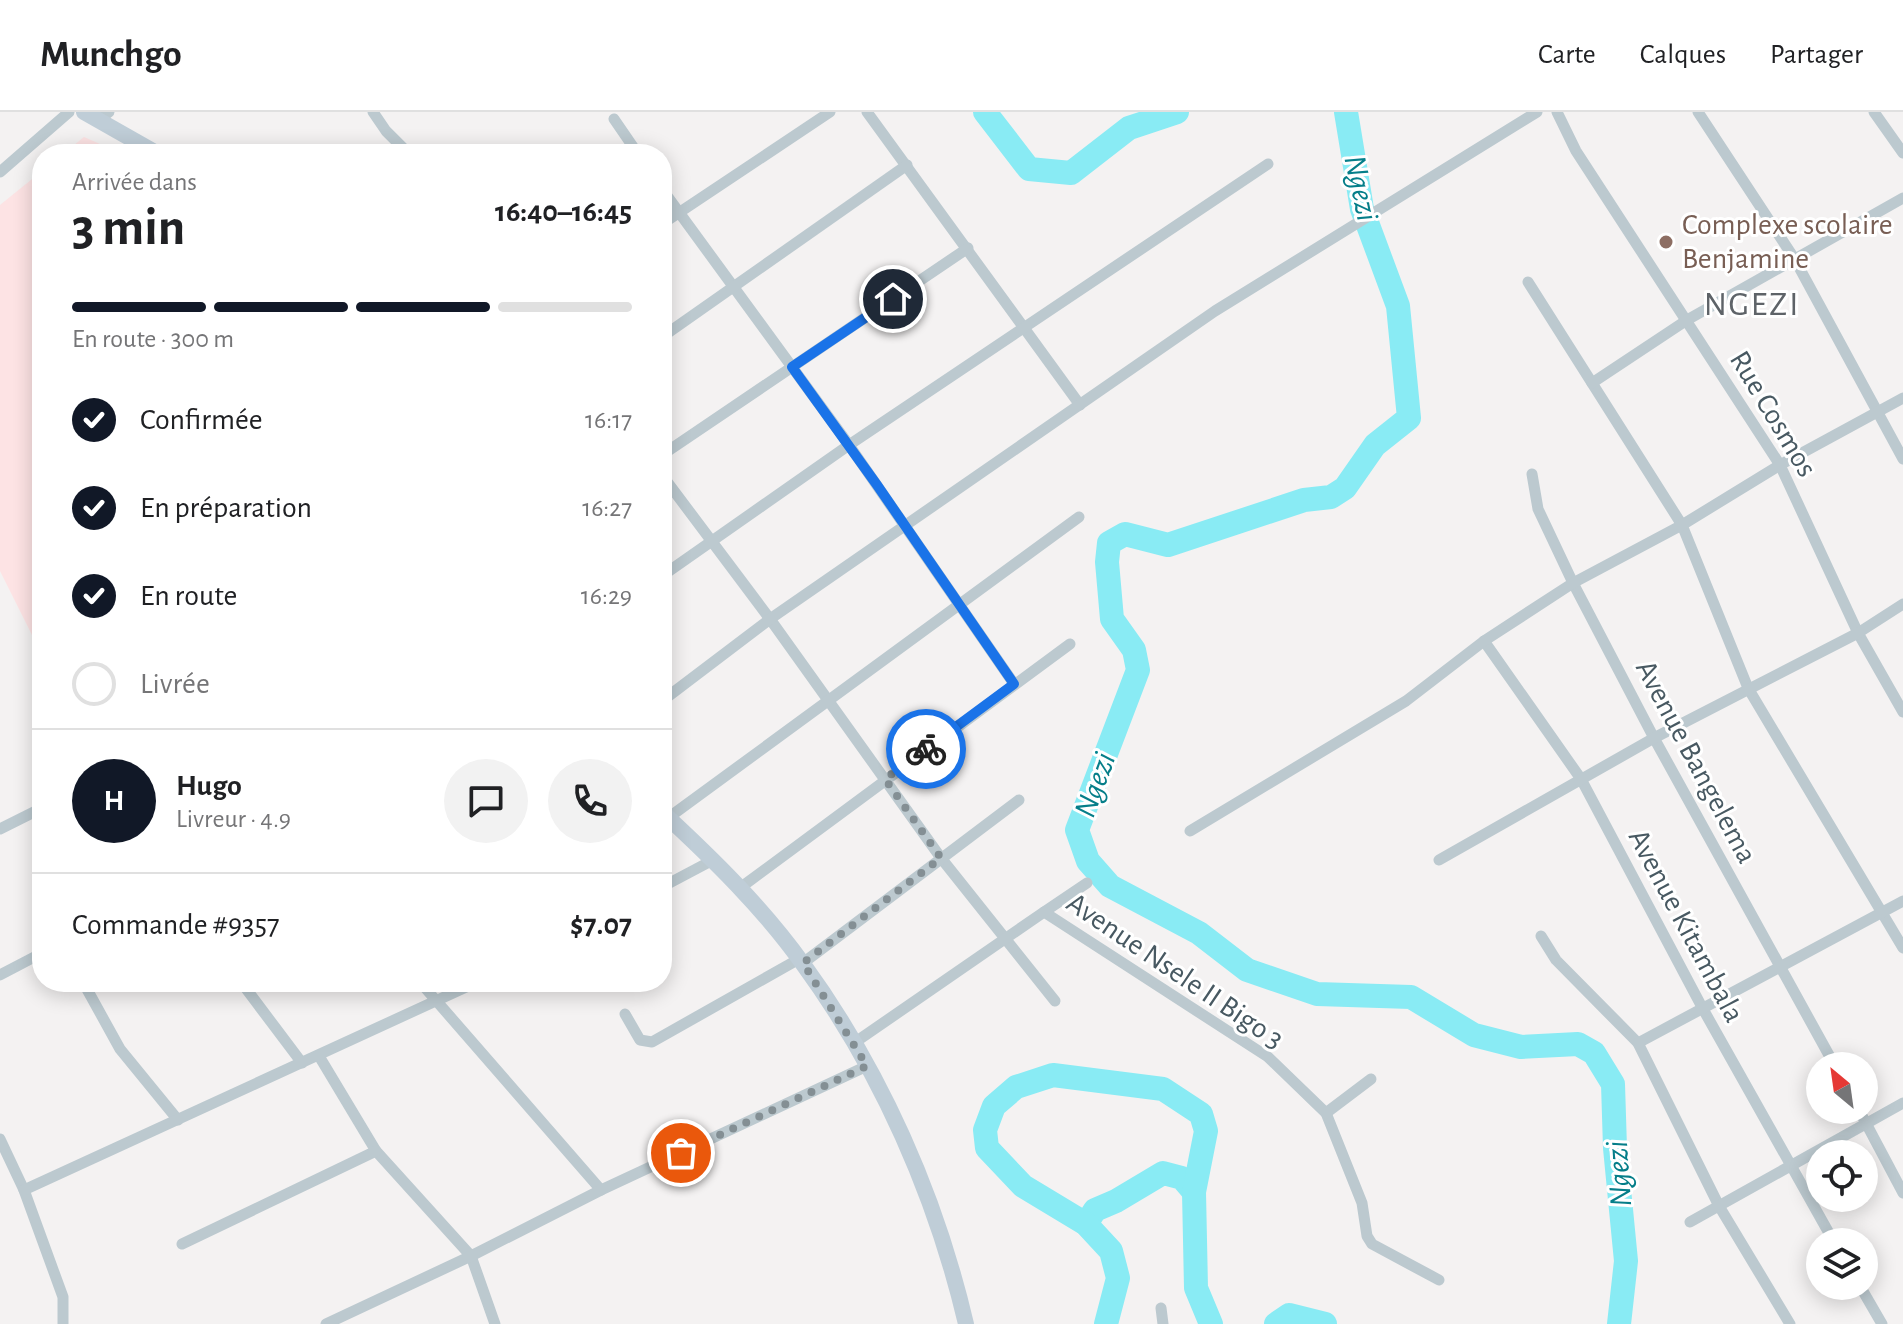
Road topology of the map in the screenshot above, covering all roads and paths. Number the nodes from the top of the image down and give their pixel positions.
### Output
1 (69, 112) edge
2 (373, 112) edge
3 (830, 112) edge
4 (867, 112) edge
5 (1537, 112) edge
6 (1557, 112) edge
7 (1698, 112) edge
8 (1874, 112) edge
9 (98, 115) edge
10 (614, 119) dead end
11 (32, 144) edge
12 (32, 144) edge
13 (143, 144) edge
14 (399, 144) edge
15 (628, 144) edge
16 (1903, 153) edge
17 (1268, 164) dead end
18 (907, 165) junction
19 (0, 172) edge
20 (1903, 198) edge
21 (672, 203) edge
22 (679, 213) junction
23 (672, 218) edge
24 (968, 248) junction
25 (1794, 258) junction
26 (1528, 282) dead end
27 (733, 286) junction
28 (1687, 320) junction
29 (1024, 327) junction
30 (672, 330) edge
31 (792, 367) junction
32 (1592, 383) junction
33 (1903, 398) edge
34 (1080, 405) junction
35 (1877, 412) junction
36 (849, 445) junction
37 (672, 448) edge
38 (1903, 459) edge
39 (1780, 465) junction
40 (1532, 474) dead end
41 (672, 488) edge
42 (1079, 517) dead end
43 (905, 525) junction
44 (1682, 525) junction
45 (711, 541) junction
46 (672, 569) edge
47 (1573, 583) junction
48 (960, 603) junction
49 (1903, 604) edge
50 (770, 619) junction
51 (1858, 633) junction
52 (1484, 641) junction
53 (1070, 644) dead end
54 (1014, 684) junction
55 (1748, 688) junction
56 (672, 693) edge
57 (829, 700) junction
58 (1903, 712) edge
59 (1654, 738) junction
60 (885, 779) junction
61 (1581, 779) junction
62 (1019, 800) dead end
63 (672, 810) edge
64 (32, 813) edge
65 (672, 822) edge
66 (0, 829) edge
67 (1190, 831) dead end
68 (941, 858) junction
69 (713, 860) junction
70 (1439, 860) dead end
71 (672, 882) edge
72 (1087, 883) dead end
73 (740, 888) junction
74 (1903, 901) edge
75 (1044, 912) junction
76 (1883, 912) junction
77 (1541, 936) dead end
78 (1005, 940) junction
79 (1903, 948) edge
80 (32, 958) edge
81 (801, 961) junction
82 (1779, 965) junction
83 (0, 975) edge
84 (89, 992) edge
85 (249, 992) edge
86 (429, 992) edge
87 (458, 992) edge
88 (1055, 1001) dead end
89 (438, 1002) junction
90 (1703, 1009) junction
91 (625, 1014) dead end
92 (854, 1043) junction
93 (1638, 1043) junction
94 (1827, 1052) edge
95 (319, 1056) junction
96 (302, 1063) junction
97 (867, 1066) junction
98 (1371, 1079) dead end
99 (1903, 1103) edge
100 (1326, 1113) junction
101 (178, 1120) junction
102 (1867, 1125) junction
103 (0, 1139) edge
104 (376, 1151) junction
105 (1790, 1167) junction
106 (24, 1190) junction
107 (601, 1190) junction
108 (1903, 1193) edge
109 (1719, 1206) junction
110 (1690, 1222) dead end
111 (1826, 1228) edge
112 (182, 1244) dead end
113 (471, 1256) junction
114 (1439, 1280) dead end
115 (1868, 1300) edge
116 (1161, 1308) dead end
117 (63, 1324) edge
118 (326, 1324) edge
119 (495, 1324) edge
120 (966, 1324) edge
121 (1163, 1324) edge
122 (1790, 1324) edge
123 (1882, 1324) edge

1 - 12 street
2 - 14 street
3 - 22 street
4 - 18 street
5 - 34 street
6 - 28 street, Rue Cosmos
7 - 25 street
8 - 16 street
9 - 13 street
10 - 15 street
11 - 19 street
17 - 29 street
18 - 24 street
18 - 27 street
20 - 25 street
21 - 22 street
22 - 23 street
22 - 27 street
24 - 29 street
24 - 31 street
25 - 28 street
25 - 35 street
26 - 32 street
27 - 30 street
27 - 31 street
28 - 32 street
28 - 39 street, Rue Cosmos
29 - 34 street
29 - 36 street
31 - 36 street
31 - 37 street
32 - 44 street
33 - 35 street
34 - 43 street
35 - 38 street
35 - 39 street
36 - 43 street
36 - 45 street
39 - 44 street
39 - 51 street, Rue Cosmos
40 - 47 street, Avenue Bangelema
41 - 45 street
42 - 48 street
43 - 48 street
43 - 50 street
44 - 47 street
44 - 55 street
45 - 46 street
45 - 50 street
47 - 52 street
47 - 59 street, Avenue Bangelema
48 - 54 street
48 - 57 street
49 - 51 street
50 - 56 street
50 - 57 street
51 - 55 street
51 - 58 street, Rue Cosmos
52 - 61 street, Avenue Kitambala
52 - 67 street
53 - 54 street
54 - 60 street
55 - 59 street
55 - 76 street
57 - 60 street
57 - 63 street
59 - 61 street
59 - 82 street, Avenue Bangelema
60 - 68 street
60 - 73 street
61 - 70 street
61 - 90 street, Avenue Kitambala
62 - 68 street
64 - 66 street
65 - 69 street
68 - 78 street
68 - 81 street
69 - 71 street
69 - 73 street
72 - 75 street
73 - 81 street
74 - 76 street
75 - 78 street, Avenue Nsele II Bigo 3
75 - 100 street, Avenue Nsele II Bigo 3
76 - 79 street
76 - 82 street
77 - 93 street
78 - 88 street
78 - 92 street, Avenue Nsele II Bigo 3
80 - 83 street
81 - 91 street
81 - 92 street
82 - 90 street
82 - 94 street, Avenue Bangelema
84 - 101 street
85 - 96 street
86 - 89 street
87 - 89 street
89 - 95 street
89 - 107 street
90 - 93 street
90 - 105 street, Avenue Kitambala
92 - 97 street
93 - 109 street
95 - 96 street
95 - 104 street
96 - 101 street
97 - 107 street
97 - 120 street
98 - 100 street
99 - 102 street
100 - 114 street, Avenue Nsele II Bigo 3
101 - 106 street
102 - 105 street
102 - 108 street
103 - 106 street
104 - 112 street
104 - 113 street
105 - 109 street
105 - 111 street, Avenue Kitambala
106 - 117 street
107 - 113 street
109 - 110 street
109 - 122 street
113 - 118 street
113 - 119 street
115 - 123 street
116 - 121 street

